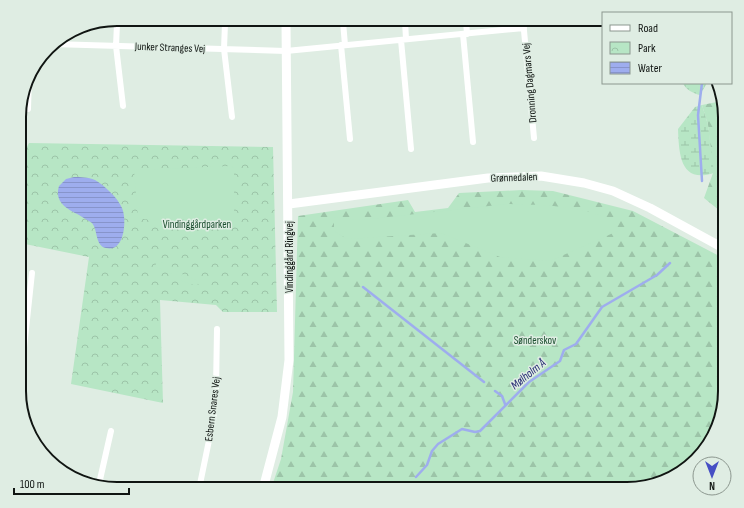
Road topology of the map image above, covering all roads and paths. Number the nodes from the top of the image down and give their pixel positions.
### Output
1 (117, 26) edge
2 (225, 26) edge
3 (286, 26) edge
4 (343, 26) edge
5 (405, 26) edge
6 (466, 26) edge
7 (524, 28) joint
8 (465, 34) junction
9 (404, 39) junction
10 (63, 44) edge
11 (343, 45) junction
12 (116, 46) junction
13 (224, 49) junction
14 (286, 51) junction
15 (28, 98) edge
16 (124, 106) dead end
17 (28, 109) dead end
18 (232, 117) dead end
19 (534, 138) dead end
20 (350, 139) dead end
21 (473, 142) dead end
22 (411, 149) dead end
23 (288, 204) junction
24 (718, 245) edge
25 (32, 273) dead end
26 (26, 329) edge
27 (218, 329) dead end
28 (111, 431) dead end
29 (100, 480) edge
30 (200, 482) edge
31 (265, 482) edge

1 - 12 street
2 - 13 street
3 - 14 street, Vindinggård Ringvej
4 - 11 street
5 - 9 street
6 - 8 street
7 - 8 street, Dronning Dagmars Vej
7 - 19 street, Dronning Dagmars Vej
8 - 9 street, Dronning Dagmars Vej
8 - 21 street
9 - 11 street, Dronning Dagmars Vej
9 - 22 street
10 - 12 street, Junker Stranges Vej
11 - 14 street, Dronning Dagmars Vej
11 - 20 street
12 - 13 street, Junker Stranges Vej
12 - 16 street
13 - 14 street, Junker Stranges Vej
13 - 18 street
14 - 23 street, Vindinggård Ringvej
15 - 17 street
23 - 24 street, Grønnedalen
23 - 31 street, Vindinggård Ringvej
25 - 26 street
27 - 30 street, Esbern Snares Vej
28 - 29 street

